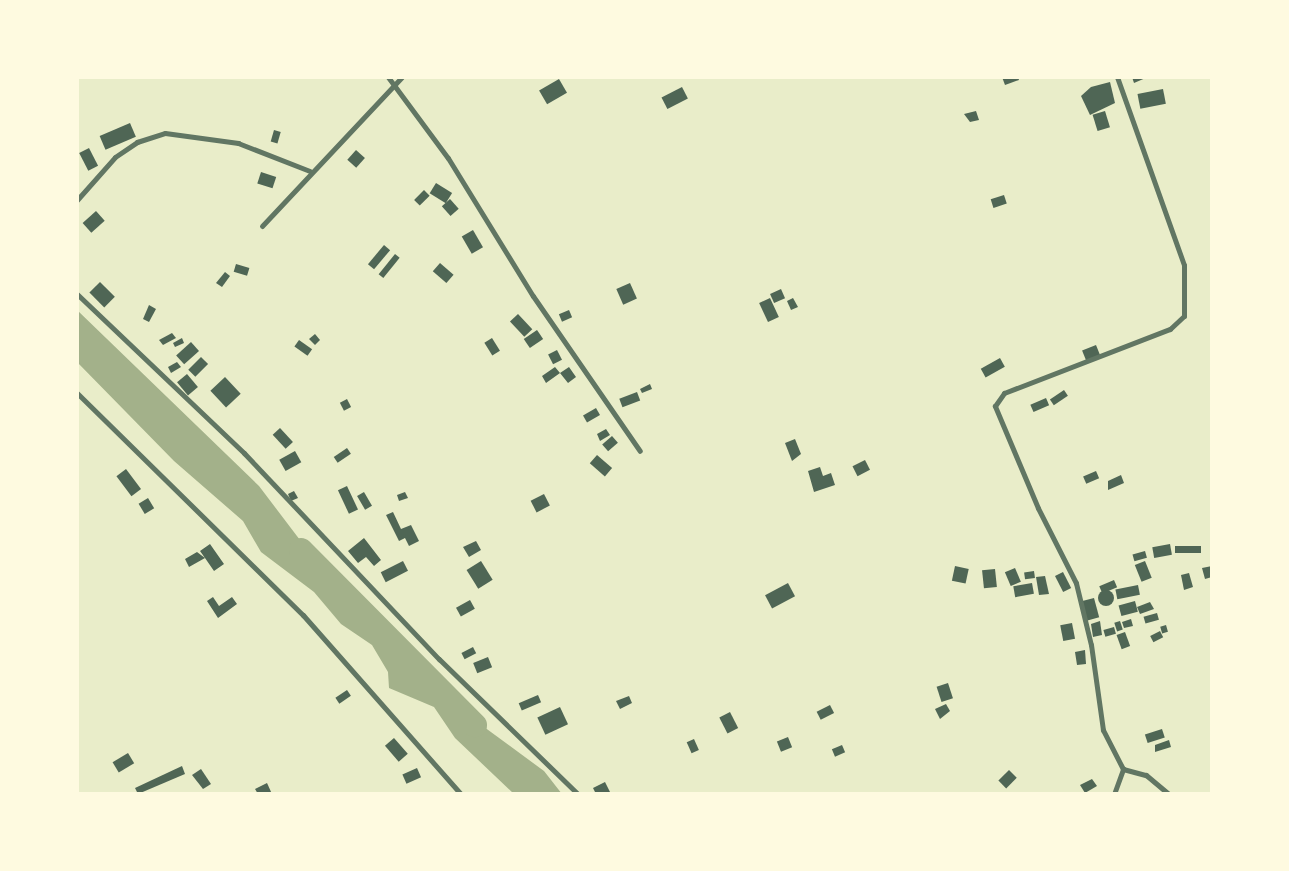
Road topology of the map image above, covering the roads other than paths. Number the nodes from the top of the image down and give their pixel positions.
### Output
1 (388, 77) edge
2 (402, 77) edge
3 (1117, 77) edge
4 (396, 83) junction
5 (310, 171) junction
6 (77, 200) edge
7 (262, 226) dead end
8 (77, 293) edge
9 (77, 393) edge
10 (640, 451) dead end
11 (1123, 769) junction
12 (461, 794) edge
13 (578, 794) edge
14 (1114, 794) edge
15 (1169, 794) edge

1 - 4 street
2 - 4 street
3 - 11 street
4 - 5 street
4 - 10 street
5 - 6 street
5 - 7 street
8 - 13 street
9 - 12 street
11 - 14 street
11 - 15 street

